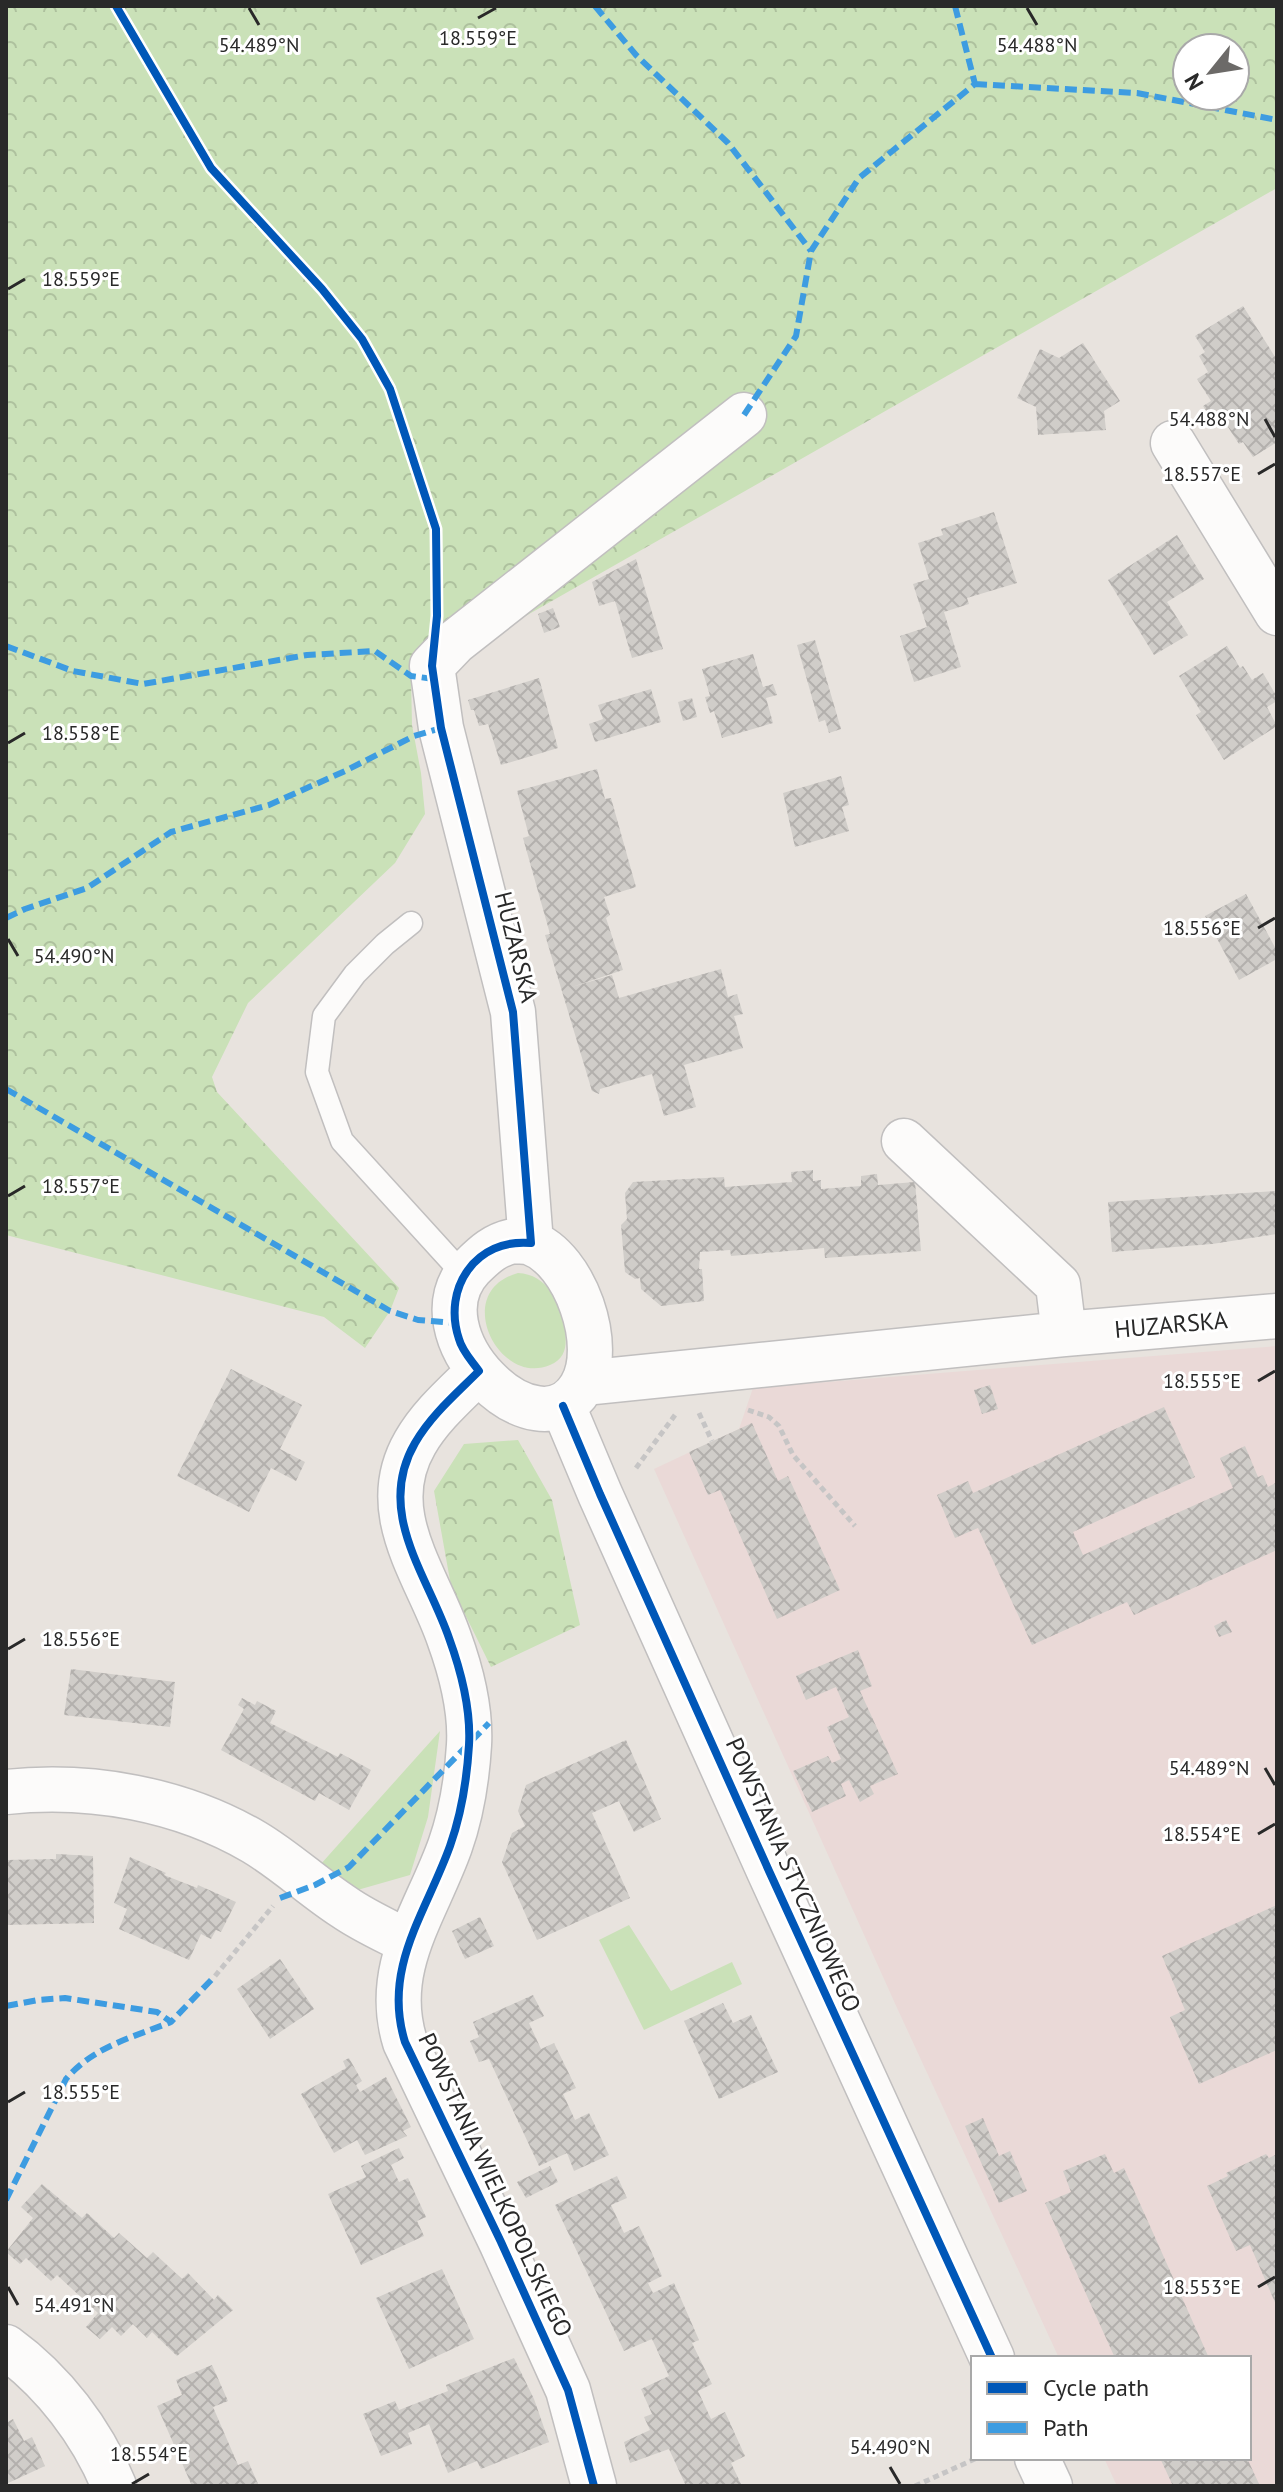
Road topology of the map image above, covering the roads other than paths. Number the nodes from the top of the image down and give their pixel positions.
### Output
1 (744, 415) dead end
2 (1173, 443) dead end
3 (1277, 613) edge
4 (411, 923) dead end
5 (904, 1141) dead end
6 (531, 1243) junction
7 (464, 1275) junction
8 (1277, 1316) edge
9 (1064, 1334) junction
10 (479, 1371) junction
11 (574, 1395) junction
12 (6, 1792) edge
13 (408, 1942) junction
14 (6, 2347) edge
15 (991, 2356) edge
16 (1038, 2460) edge
17 (114, 2486) edge
18 (594, 2486) edge
19 (1050, 2486) edge

1 - 6 street, HUZARSKA
2 - 3 street
4 - 7 lane
5 - 9 street
6 - 7 street
6 - 11 street
7 - 10 street
8 - 9 street, HUZARSKA
9 - 11 street, HUZARSKA
10 - 11 street
10 - 13 street, POWSTANIA WIELKOPOLSKIEGO
11 - 15 street, POWSTANIA STYCZNIOWEGO
12 - 13 street
13 - 18 street, POWSTANIA WIELKOPOLSKIEGO
14 - 17 street
16 - 19 street

